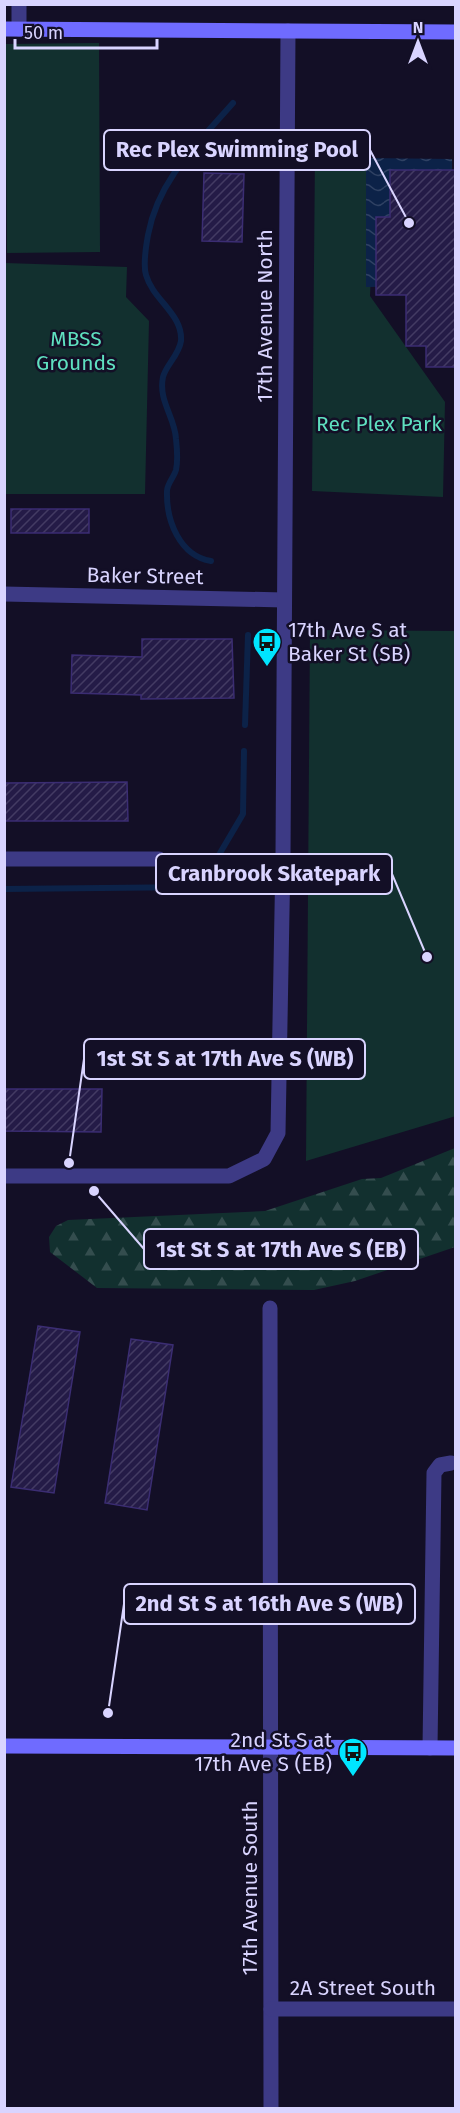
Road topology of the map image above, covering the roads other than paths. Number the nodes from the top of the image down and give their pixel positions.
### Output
1 (19, 4) edge
2 (12, 29) edge
3 (288, 31) junction
4 (456, 32) edge
5 (4, 594) edge
6 (285, 600) junction
7 (4, 859) edge
8 (159, 859) dead end
9 (4, 1176) edge
10 (270, 1308) dead end
11 (451, 1463) dead end
12 (4, 1746) edge
13 (271, 1747) junction
14 (430, 1748) junction
15 (456, 1748) edge
16 (271, 2009) junction
17 (456, 2009) edge
18 (271, 2109) edge

1 - 2 street
2 - 3 main road
3 - 4 main road
3 - 6 street, 17th Avenue North
5 - 6 street, Baker Street
6 - 9 street
7 - 8 street
10 - 13 street, 17th Avenue South
11 - 14 street
12 - 13 main road
13 - 14 main road
13 - 16 street, 17th Avenue South
14 - 15 main road
16 - 17 street, 2A Street South
16 - 18 street, 17th Avenue South

